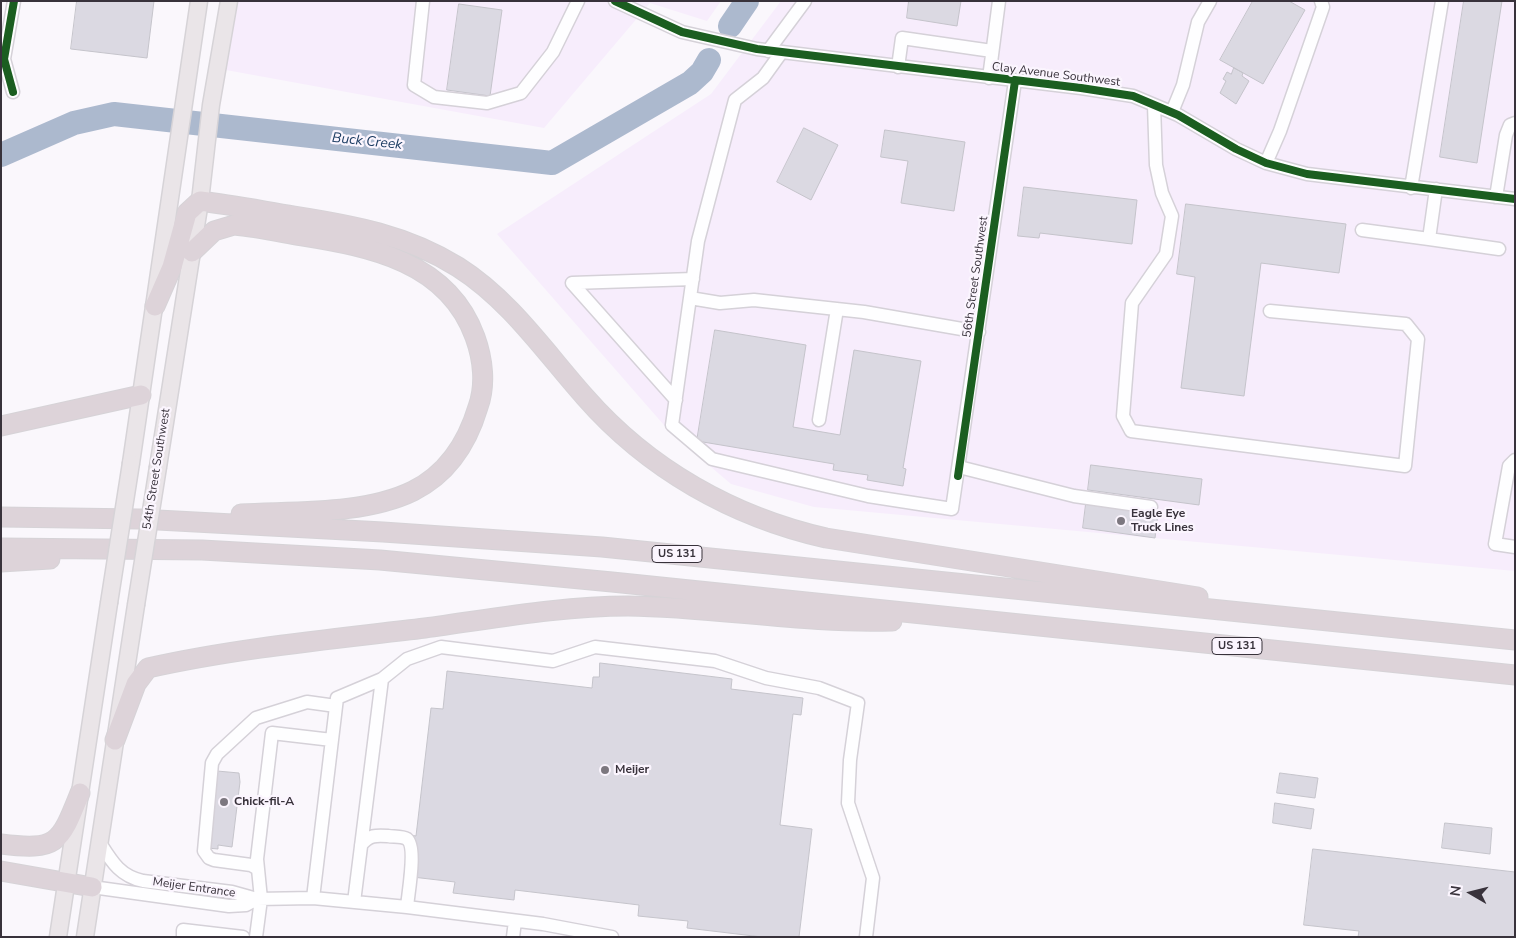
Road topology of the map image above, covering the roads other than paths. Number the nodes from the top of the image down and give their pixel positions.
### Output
1 (14, 1) edge
2 (199, 1) edge
3 (228, 1) edge
4 (423, 1) edge
5 (578, 1) edge
6 (615, 1) edge
7 (805, 1) edge
8 (999, 1) edge
9 (1210, 1) edge
10 (1320, 1) edge
11 (1442, 1) edge
12 (992, 50) junction
13 (768, 51) junction
14 (781, 52) junction
15 (898, 67) junction
16 (989, 78) junction
17 (1016, 81) junction
18 (13, 92) dead end
19 (1154, 105) junction
20 (1172, 112) junction
21 (1515, 123) edge
22 (1266, 163) junction
23 (1412, 188) junction
24 (1436, 189) junction
25 (1496, 197) junction
26 (1515, 200) edge
27 (200, 201) junction
28 (1362, 230) dead end
29 (1429, 239) junction
30 (1499, 249) dead end
31 (192, 252) junction
32 (693, 279) junction
33 (690, 298) junction
34 (155, 306) junction
35 (837, 309) junction
36 (1270, 311) dead end
37 (979, 332) junction
38 (142, 395) junction
39 (676, 400) junction
40 (819, 420) dead end
41 (1, 426) edge
42 (1515, 460) edge
43 (959, 471) junction
44 (1151, 506) dead end
45 (1, 517) edge
46 (139, 519) junction
47 (1515, 547) edge
48 (1, 548) edge
49 (202, 550) junction
50 (1, 562) edge
51 (963, 618) junction
52 (1350, 623) junction
53 (1515, 640) edge
54 (1513, 674) edge
55 (382, 679) junction
56 (336, 706) junction
57 (115, 740) junction
58 (332, 740) junction
59 (80, 793) junction
60 (1, 844) edge
61 (100, 844) junction
62 (361, 845) junction
63 (258, 868) junction
64 (1, 871) edge
65 (66, 882) junction
66 (92, 887) junction
67 (313, 898) junction
68 (258, 899) junction
69 (354, 902) junction
70 (407, 907) junction
71 (515, 921) junction
72 (58, 937) edge
73 (85, 937) edge
74 (182, 937) edge
75 (243, 937) edge
76 (256, 937) edge
77 (513, 937) edge
78 (612, 937) edge
79 (866, 937) edge

1 - 18 street
2 - 34 main road
3 - 27 main road, 54th Street Southwest
4 - 5 street
6 - 13 street, Clay Avenue Southwest
7 - 13 street
8 - 12 street
9 - 20 street
10 - 22 street
11 - 23 street
12 - 15 street
12 - 16 street
13 - 14 street, Clay Avenue Southwest
14 - 15 street, Clay Avenue Southwest
14 - 32 street
15 - 16 street, Clay Avenue Southwest
16 - 17 street, Clay Avenue Southwest
17 - 19 street, Clay Avenue Southwest
17 - 37 street, 56th Street Southwest
19 - 20 street, Clay Avenue Southwest
19 - 36 street
20 - 22 street, Clay Avenue Southwest
21 - 25 street
22 - 23 street, Clay Avenue Southwest
23 - 24 street, Clay Avenue Southwest
24 - 25 street, Clay Avenue Southwest
24 - 29 street
25 - 26 street, Clay Avenue Southwest
27 - 31 main road, 54th Street Southwest
27 - 34 highway
27 - 52 highway
28 - 29 street
29 - 30 street
31 - 46 highway
31 - 57 main road, 54th Street Southwest, bridge
32 - 33 street
32 - 39 street
33 - 35 street
33 - 39 street
34 - 38 main road
35 - 37 street
35 - 40 street
37 - 43 street, 56th Street Southwest
38 - 41 highway
38 - 59 main road, bridge
39 - 43 street, 56th Street Southwest
42 - 47 street
43 - 44 street
45 - 46 highway, US 131
46 - 52 highway, US 131
48 - 49 highway, US 131
49 - 50 highway
49 - 51 highway, US 131
51 - 54 highway, US 131
51 - 57 highway
52 - 53 highway, US 131
55 - 56 street
55 - 62 street
55 - 79 street
56 - 58 street
56 - 63 street
57 - 61 main road, 54th Street Southwest
58 - 63 street
58 - 67 street
59 - 60 highway
59 - 65 main road
61 - 66 main road, 54th Street Southwest
61 - 68 street, Meijer Entrance
62 - 69 street
62 - 70 street
63 - 68 street
64 - 65 highway
65 - 66 highway
65 - 72 main road
66 - 68 street, Meijer Entrance
66 - 73 main road, 54th Street Southwest
67 - 68 street
67 - 69 street
68 - 76 street
69 - 70 street
70 - 71 street
71 - 77 street
71 - 78 street
74 - 75 street

